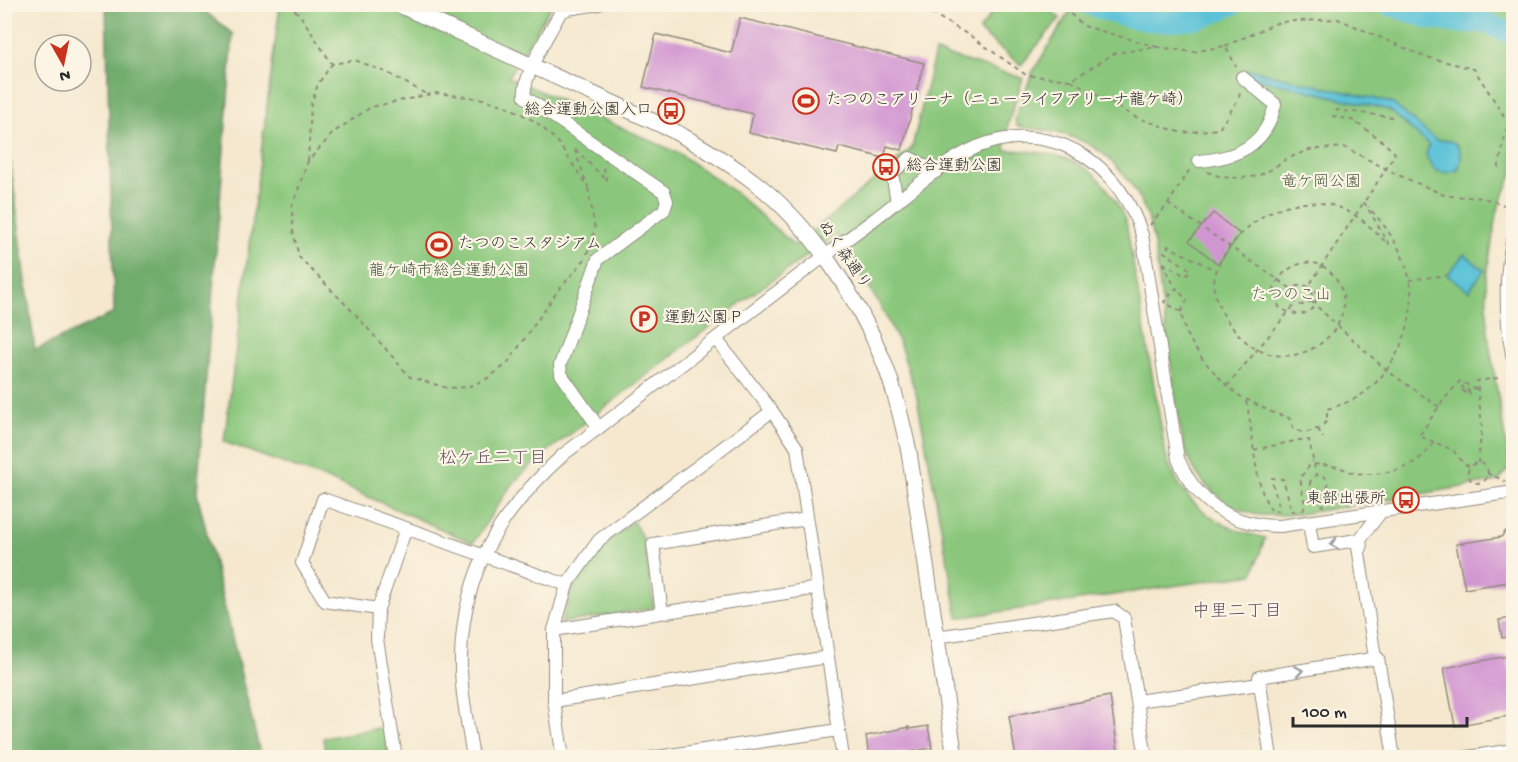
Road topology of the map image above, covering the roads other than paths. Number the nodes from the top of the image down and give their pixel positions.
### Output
1 (397, 4) edge
2 (599, 4) edge
3 (532, 66) junction
4 (1242, 77) road end
5 (1200, 166) road end
6 (936, 172) junction
7 (897, 202) junction
8 (1514, 241) edge
9 (824, 256) junction
10 (716, 339) junction
11 (1514, 357) edge
12 (772, 411) junction
13 (599, 428) junction
14 (1514, 492) edge
15 (1382, 512) junction
16 (807, 519) junction
17 (1309, 523) junction
18 (406, 528) junction
19 (483, 555) junction
20 (567, 585) junction
21 (818, 588) junction
22 (378, 609) junction
23 (662, 613) junction
24 (554, 630) junction
25 (936, 637) junction
26 (828, 657) junction
27 (1377, 658) junction
28 (1259, 681) junction
29 (1137, 698) junction
30 (554, 701) junction
31 (839, 730) junction
32 (1514, 752) edge
33 (396, 758) edge
34 (473, 758) edge
35 (562, 758) edge
36 (650, 758) edge
37 (843, 758) edge
38 (955, 758) edge
39 (1146, 758) edge
40 (1271, 758) edge
41 (1394, 758) edge
42 (1461, 758) edge
43 (1488, 758) edge

1 - 3 main road, ぬく森通り
2 - 3 street
3 - 9 main road, ぬく森通り
3 - 13 street
4 - 5 street
6 - 7 street
6 - 7 street
6 - 17 street
7 - 9 street
8 - 11 main road
9 - 10 street
9 - 25 main road, ぬく森通り
10 - 12 street
10 - 13 street
12 - 16 street
12 - 20 street
13 - 19 street
14 - 15 street
15 - 17 street
15 - 27 street
16 - 21 street
16 - 23 street
27 -> 17 street
18 - 19 street
18 - 22 street
18 - 22 street
19 - 20 street
19 - 34 street
20 - 24 street
21 - 23 street
21 - 26 street
22 - 33 street
23 - 24 street
24 - 30 street
25 - 29 street
25 - 38 main road, ぬく森通り
26 - 30 street
26 - 31 street
28 -> 27 street
27 - 41 street
28 - 29 street
28 - 40 street
29 - 39 street
30 - 35 street
31 - 36 street
31 - 37 street
32 - 42 street
32 - 43 street

